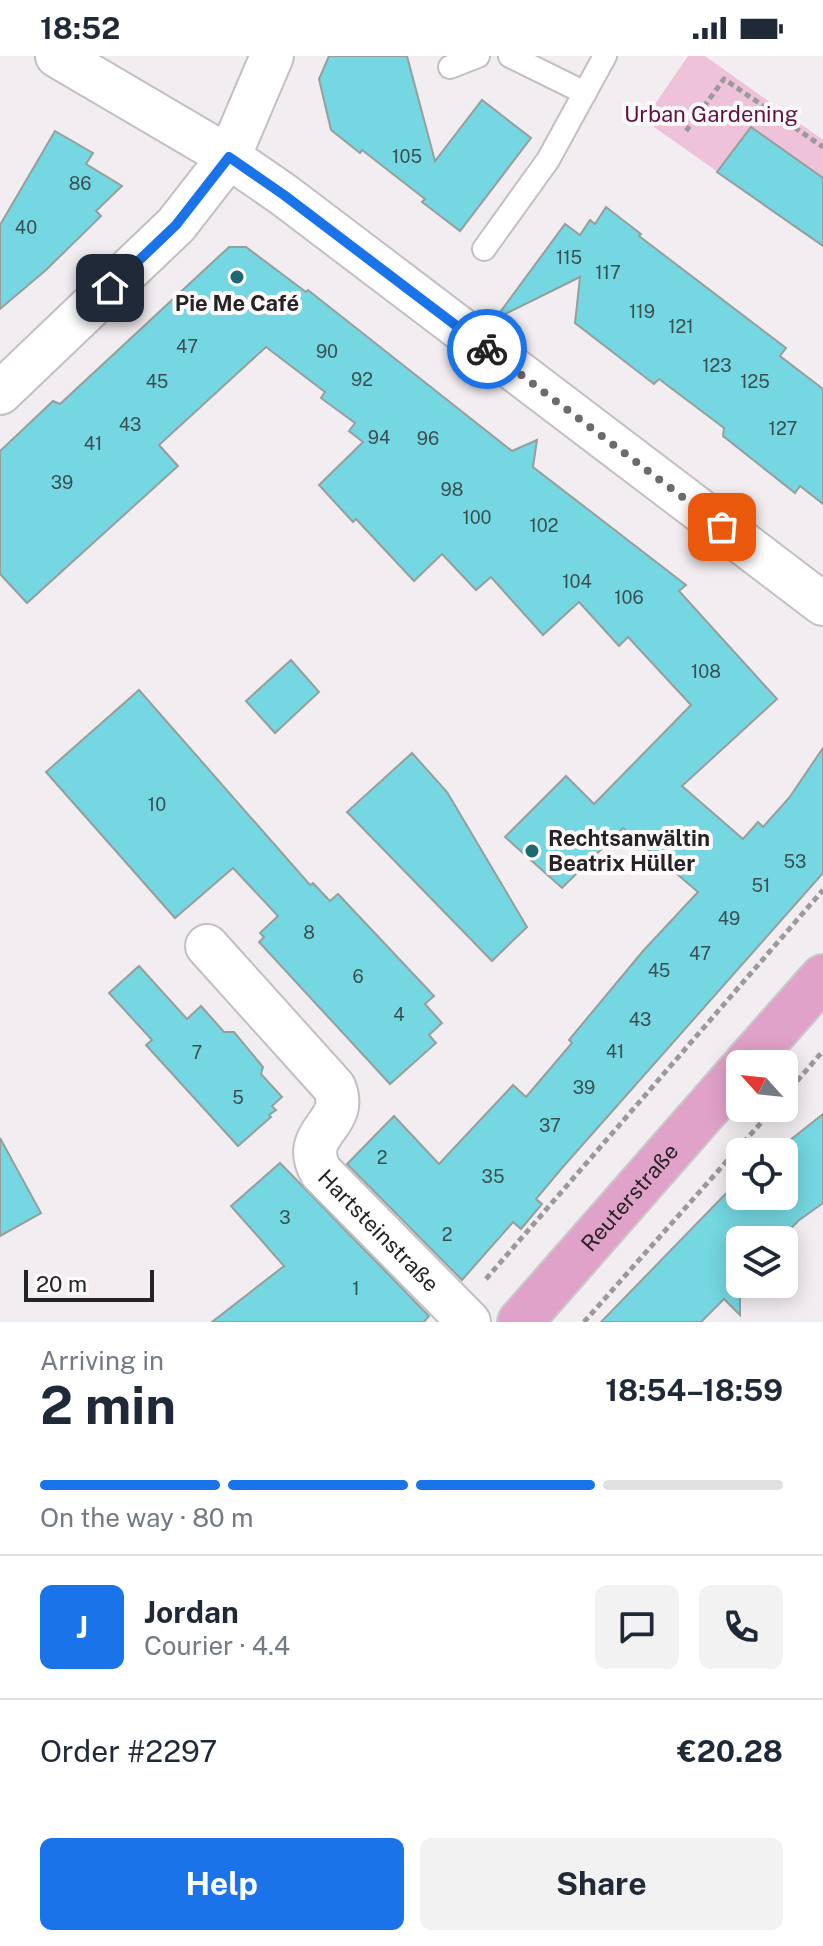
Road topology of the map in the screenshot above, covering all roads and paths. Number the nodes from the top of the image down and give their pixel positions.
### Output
1 (57, 56) edge
2 (272, 56) edge
3 (478, 56) edge
4 (510, 56) edge
5 (605, 56) edge
6 (450, 67) dead end
7 (585, 93) junction
8 (686, 131) dead end
9 (823, 147) edge
10 (229, 157) junction
11 (484, 249) dead end
12 (0, 393) edge
13 (823, 604) edge
14 (823, 890) edge
15 (207, 946) dead end
16 (823, 977) edge
17 (758, 1050) edge
18 (823, 1051) edge
19 (798, 1080) edge
20 (726, 1087) edge
21 (762, 1122) edge
22 (463, 1316) edge
23 (520, 1322) edge
24 (584, 1322) edge

1 - 10 street
2 - 10 street
3 - 6 lane
4 - 7 lane
5 - 7 lane
7 - 11 lane
8 - 9 path
10 - 12 street
10 - 13 street
14 - 22 path
15 - 22 street, Hartsteinstraße
16 - 17 main road
18 - 19 path
20 - 23 main road, Reuterstraße
21 - 24 path

